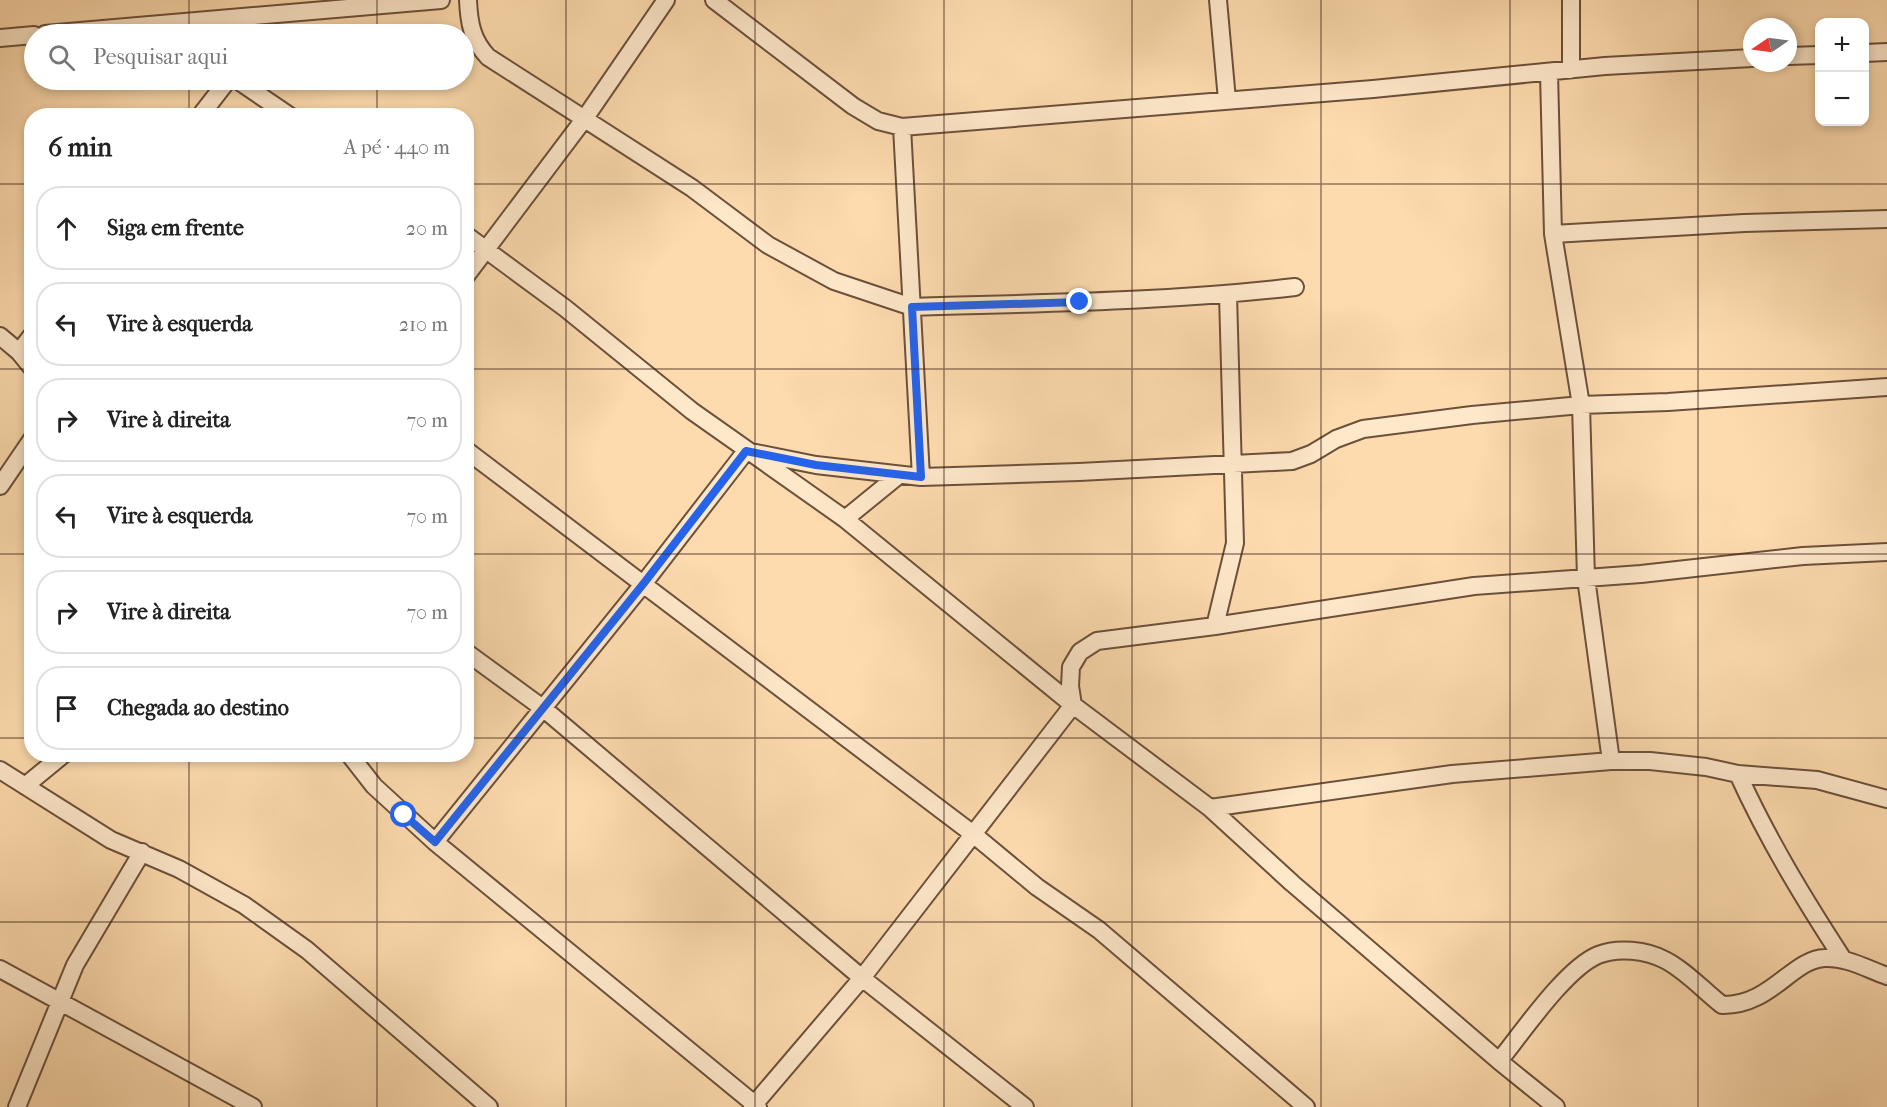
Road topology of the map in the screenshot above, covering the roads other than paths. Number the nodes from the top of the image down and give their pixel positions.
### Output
1 (441, 0) edge
2 (468, 0) edge
3 (666, 0) edge
4 (714, 0) edge
5 (1218, 0) edge
6 (1571, 0) edge
7 (217, 24) edge
8 (471, 24) edge
9 (24, 36) edge
10 (0, 38) edge
11 (474, 38) edge
12 (1887, 52) edge
13 (1869, 53) edge
14 (1815, 55) edge
15 (1797, 56) edge
16 (1743, 59) edge
17 (1571, 70) junction
18 (1549, 73) junction
19 (220, 90) edge
20 (252, 90) edge
21 (1227, 100) junction
22 (206, 108) edge
23 (278, 108) edge
24 (585, 118) junction
25 (902, 128) junction
26 (1887, 219) edge
27 (1553, 234) junction
28 (474, 240) edge
29 (485, 248) junction
30 (474, 264) edge
31 (1295, 287) dead end
32 (1228, 295) junction
33 (912, 307) junction
34 (0, 336) edge
35 (24, 345) edge
36 (19, 352) junction
37 (24, 358) edge
38 (1887, 387) edge
39 (1581, 405) junction
40 (24, 451) edge
41 (746, 451) junction
42 (474, 456) edge
43 (1233, 462) junction
44 (899, 475) junction
45 (921, 477) junction
46 (0, 486) edge
47 (844, 519) junction
48 (1887, 552) edge
49 (1586, 578) junction
50 (644, 583) junction
51 (1215, 626) junction
52 (474, 658) edge
53 (1073, 705) junction
54 (544, 708) junction
55 (1611, 761) junction
56 (54, 762) edge
57 (355, 762) edge
58 (0, 770) edge
59 (1738, 774) junction
60 (25, 786) junction
61 (1887, 799) edge
62 (1210, 808) junction
63 (974, 834) junction
64 (435, 842) junction
65 (142, 852) junction
66 (1844, 959) junction
67 (0, 969) edge
68 (1887, 976) edge
69 (862, 978) junction
70 (59, 1003) junction
71 (1499, 1062) junction
72 (755, 1106) edge
73 (17, 1107) edge
74 (253, 1107) edge
75 (489, 1107) edge
76 (1025, 1107) edge
77 (1306, 1107) edge
78 (1556, 1107) edge

1 - 7 street
2 - 8 street
3 - 24 street
4 - 25 street
5 - 21 street
6 - 17 street
9 - 10 street
11 - 24 street
12 - 13 street
14 - 15 street
16 - 17 street
17 - 18 street
18 - 21 street
18 - 27 street
19 - 22 street
20 - 23 street
21 - 25 street
24 - 29 street
24 - 33 street
25 - 33 street
26 - 27 street
27 - 39 street
28 - 29 street
29 - 30 street
29 - 41 street
31 - 32 street
32 - 33 street
32 - 43 street
33 - 45 street
34 - 36 street
35 - 36 street
36 - 37 street
38 - 39 street
39 - 43 street
39 - 49 street
40 - 46 street
41 - 44 street
41 - 47 street
41 - 50 street
42 - 50 street
43 - 45 street
43 - 51 street
44 - 45 street
44 - 47 street
47 - 53 street
48 - 49 street
49 - 51 street
49 - 55 street
50 - 54 street
50 - 63 street
51 - 53 street
52 - 54 street
53 - 62 street
53 - 63 street
54 - 64 street
54 - 69 street
55 - 59 street
55 - 62 street
56 - 60 street
57 - 64 street
58 - 60 street
59 - 61 street
59 - 66 street
60 - 65 street
62 - 71 street
63 - 69 street
63 - 77 street
64 - 72 street
65 - 70 street
65 - 75 street
66 - 68 street
66 - 71 street
67 - 70 street
69 - 72 street
69 - 76 street
70 - 73 street
70 - 74 street
71 - 78 street

